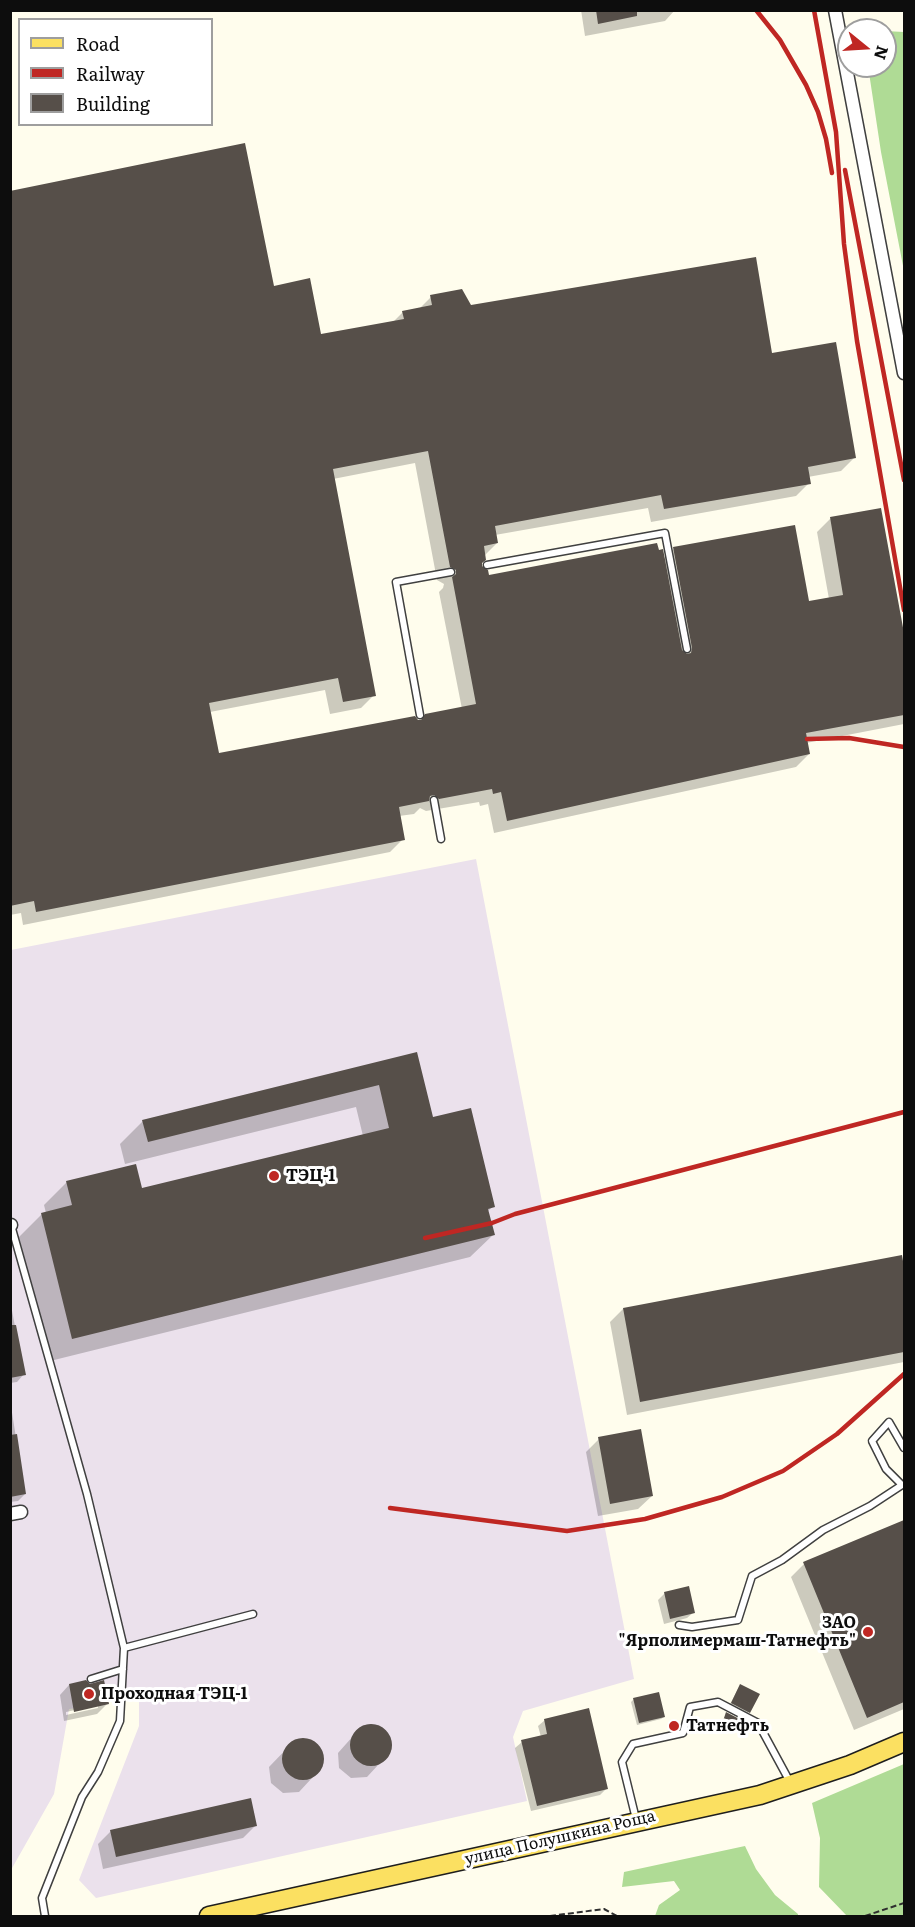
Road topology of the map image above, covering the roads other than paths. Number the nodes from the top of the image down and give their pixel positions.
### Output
1 (836, 10) edge
2 (904, 373) edge
3 (487, 565) dead end
4 (451, 572) dead end
5 (687, 649) dead end
6 (420, 715) dead end
7 (434, 800) dead end
8 (441, 839) dead end
9 (11, 1225) edge
10 (904, 1448) edge
11 (254, 1614) dead end
12 (679, 1625) dead end
13 (124, 1648) junction
14 (123, 1669) junction
15 (91, 1679) dead end
16 (904, 1742) edge
17 (792, 1785) junction
18 (636, 1821) junction
19 (45, 1917) edge
20 (209, 1917) edge

1 - 2 street
3 - 5 lane
4 - 6 lane
7 - 8 lane
9 - 13 lane
10 - 12 lane
11 - 13 lane
13 - 14 lane
14 - 15 lane
14 - 19 lane
16 - 17 main road, улица Полушкина Роща
17 - 18 main road, улица Полушкина Роща
17 - 18 lane
18 - 20 main road, улица Полушкина Роща

